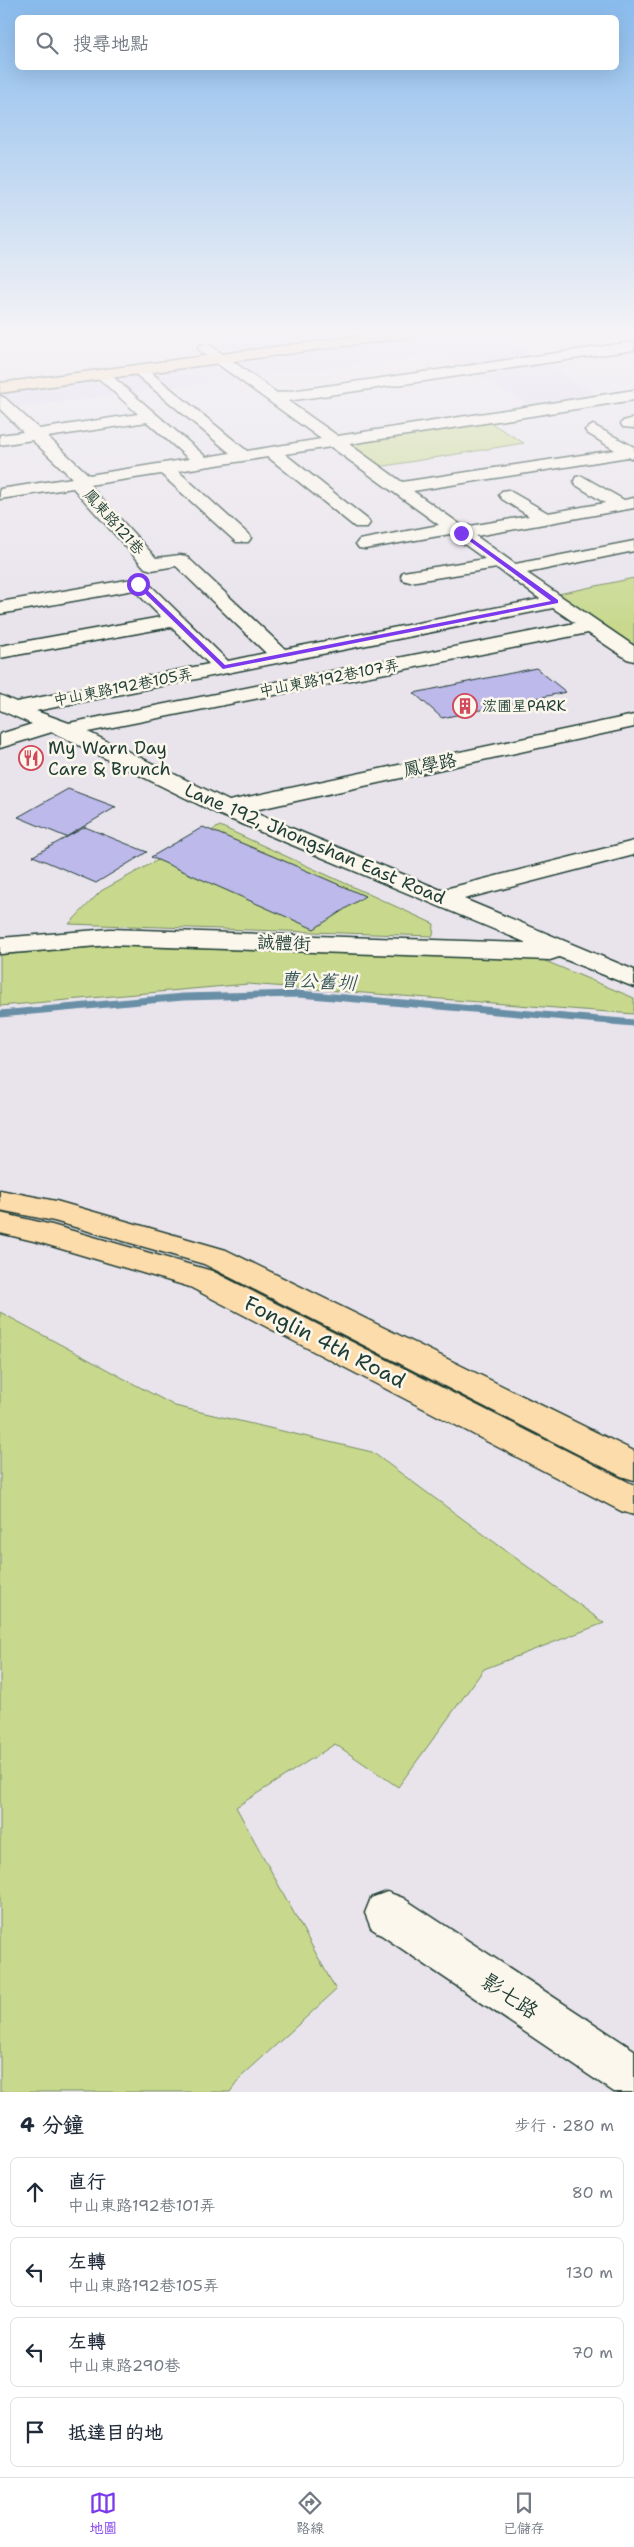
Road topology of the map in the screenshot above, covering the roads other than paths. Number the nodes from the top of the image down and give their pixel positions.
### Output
1 (31, 431) edge
2 (64, 431) edge
3 (166, 431) edge
4 (213, 431) edge
5 (320, 431) edge
6 (402, 431) edge
7 (594, 431) edge
8 (36, 435) junction
9 (0, 440) edge
10 (334, 441) junction
11 (270, 451) junction
12 (632, 453) edge
13 (242, 455) junction
14 (201, 461) junction
15 (163, 467) junction
16 (80, 481) junction
17 (582, 481) dead end
18 (399, 488) junction
19 (0, 494) edge
20 (508, 495) dead end
21 (627, 504) edge
22 (545, 518) junction
23 (361, 523) dead end
24 (458, 530) junction
25 (242, 538) dead end
26 (365, 544) dead end
27 (634, 546) edge
28 (506, 566) junction
29 (410, 576) dead end
30 (556, 602) junction
31 (0, 608) edge
32 (176, 620) junction
33 (591, 626) junction
34 (0, 652) edge
35 (634, 655) edge
36 (280, 656) junction
37 (223, 667) junction
38 (7, 705) edge
39 (634, 721) edge
40 (61, 727) junction
41 (0, 740) edge
42 (226, 809) junction
43 (634, 848) edge
44 (439, 898) junction
45 (0, 946) edge
46 (568, 952) junction
47 (634, 978) edge
48 (0, 1200) edge
49 (0, 1223) edge
50 (634, 1467) edge
51 (634, 1501) edge
52 (387, 1913) dead end
53 (634, 2078) edge

1 - 8 street
2 - 8 street
3 - 14 street
4 - 13 street
5 - 10 street
6 - 10 street
7 - 12 street
8 - 9 street
8 - 16 street
10 - 11 street
10 - 18 street
11 - 13 street
11 - 23 street
12 - 18 street
13 - 14 street
14 - 15 street
15 - 16 street
15 - 25 street
16 - 19 street
16 - 36 street, 鳳東路121巷
17 - 21 street
18 - 24 street
20 - 22 street
21 - 22 street
22 - 24 street
24 - 26 street
24 - 28 street
27 - 28 street
28 - 29 street
28 - 30 street
30 - 33 street
30 - 36 street, 中山東路192巷105弄
31 - 32 street
32 - 34 street
32 - 37 street
33 - 35 street
33 - 40 street, 中山東路192巷107弄
36 - 37 street, 中山東路192巷105弄
37 - 38 street, 中山東路192巷105弄
38 - 40 street, Lane 192, Jhongshan East Road
39 - 42 street, 鳳學路
40 - 41 street, 中山東路192巷107弄
40 - 42 street, Lane 192, Jhongshan East Road
42 - 44 street, Lane 192, Jhongshan East Road
43 - 44 street
44 - 46 street, Lane 192, Jhongshan East Road
45 - 46 street, 誠體街
46 - 47 street, Lane 192, Jhongshan East Road
48 - 50 main road, Fonglin 4th Road
49 - 51 main road, Fonglin 4th Road
52 - 53 street, 影七路

